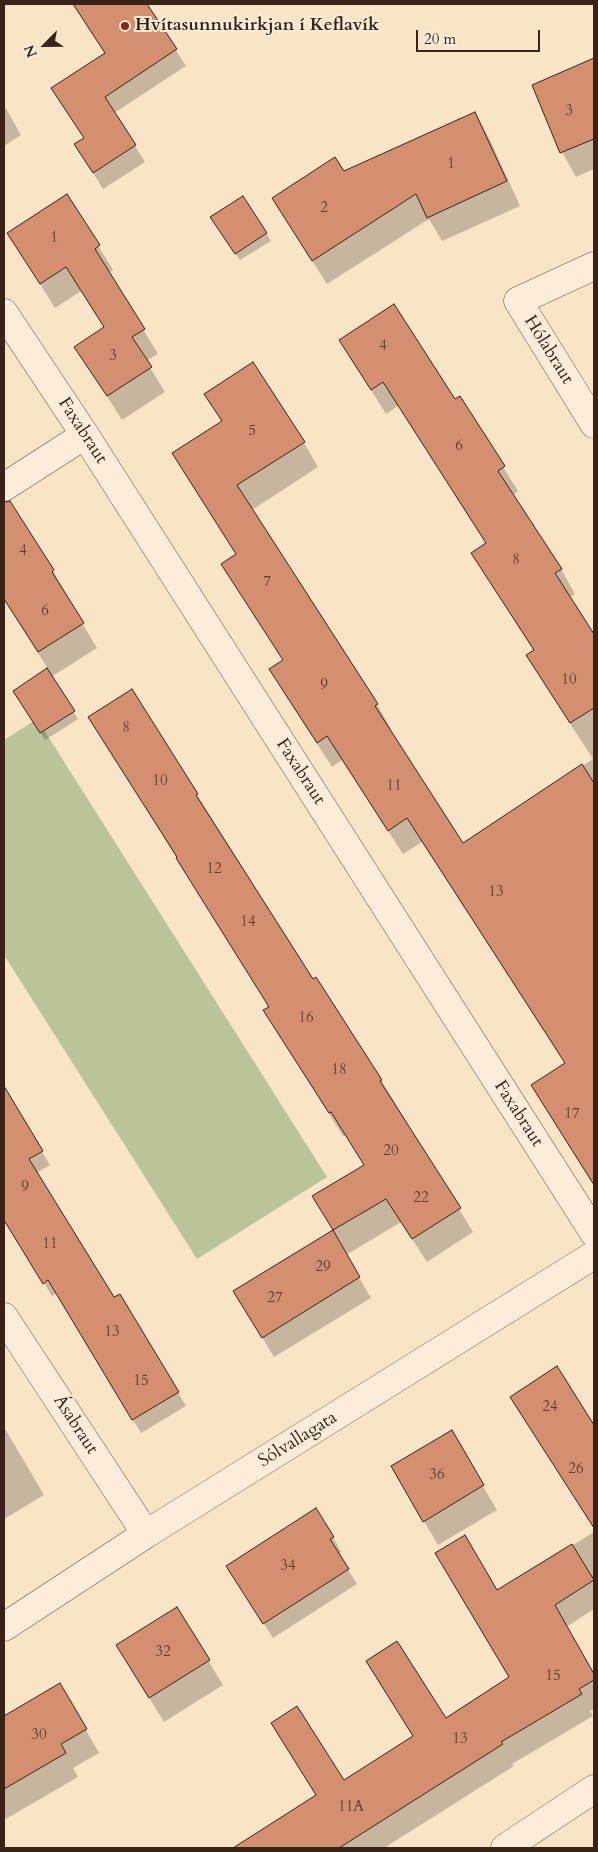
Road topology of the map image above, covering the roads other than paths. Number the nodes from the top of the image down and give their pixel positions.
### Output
1 (594, 266) edge
2 (4, 312) edge
3 (594, 424) edge
4 (85, 434) junction
5 (4, 487) edge
6 (594, 1233) edge
7 (594, 1255) edge
8 (4, 1317) edge
9 (146, 1534) junction
10 (4, 1627) edge
11 (594, 1789) edge
12 (504, 1848) edge

1 - 3 street, Hólabraut
2 - 4 street, Faxabraut
4 - 5 street
4 - 6 street, Faxabraut
7 - 9 street, Sólvallagata
8 - 9 street, Ásabraut
9 - 10 street, Sólvallagata
11 - 12 street

